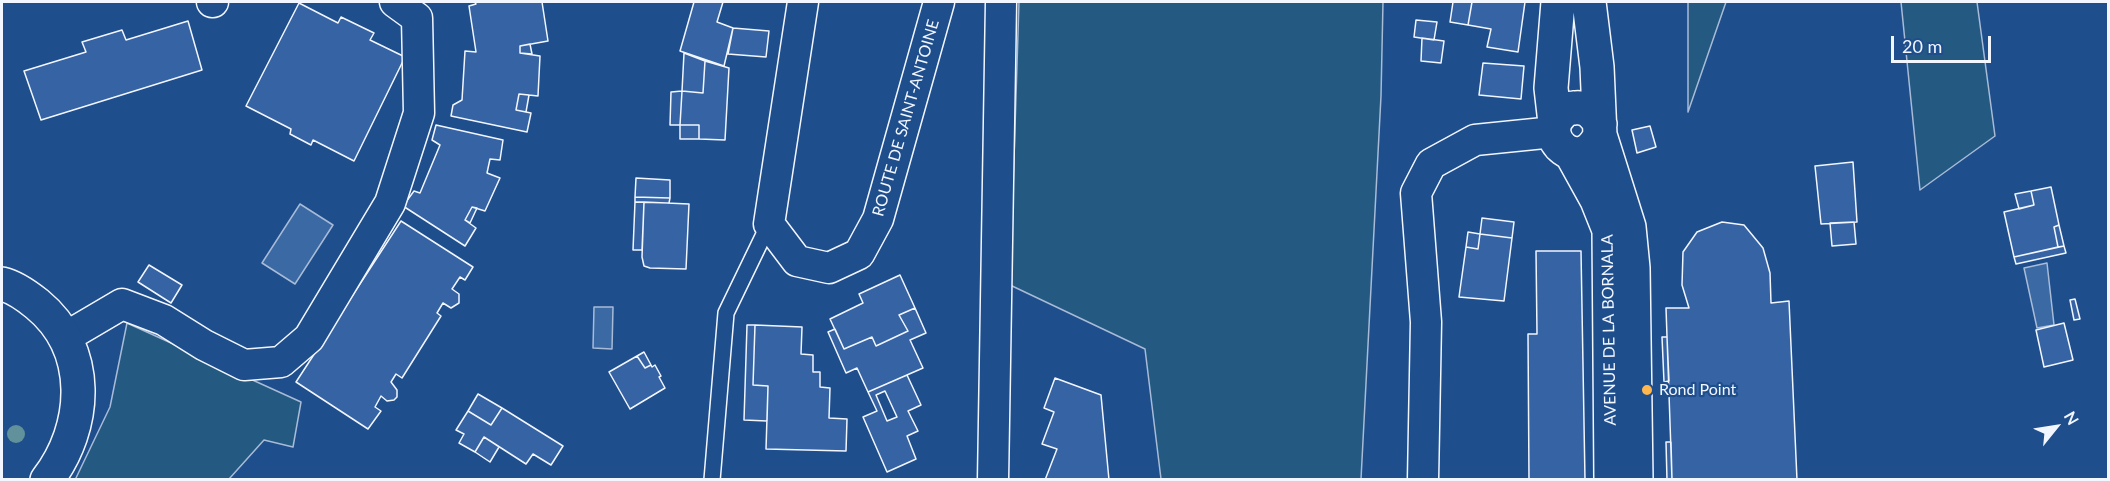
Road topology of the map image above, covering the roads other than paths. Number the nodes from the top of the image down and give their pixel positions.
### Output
1 (395, 2) edge
2 (803, 2) edge
3 (939, 2) edge
4 (1001, 2) edge
5 (1558, 2) edge
6 (1589, 2) edge
7 (1600, 130) junction
8 (1560, 136) junction
9 (769, 224) junction
10 (2, 284) edge
11 (66, 337) junction
12 (47, 480) edge
13 (712, 480) edge
14 (993, 480) edge
15 (1423, 480) edge
16 (1611, 480) edge
17 (1636, 480) edge

1 - 11 street
2 - 9 street
3 - 9 street, ROUTE DE SAINT-ANTOINE
4 - 14 street
5 - 8 main road
6 - 7 main road, AVENUE DE LA BORNALA
7 - 8 main road
7 - 17 main road, AVENUE DE LA BORNALA
8 - 15 street
8 - 16 main road, AVENUE DE LA BORNALA
9 - 13 lane
10 - 11 main road
11 - 12 main road

